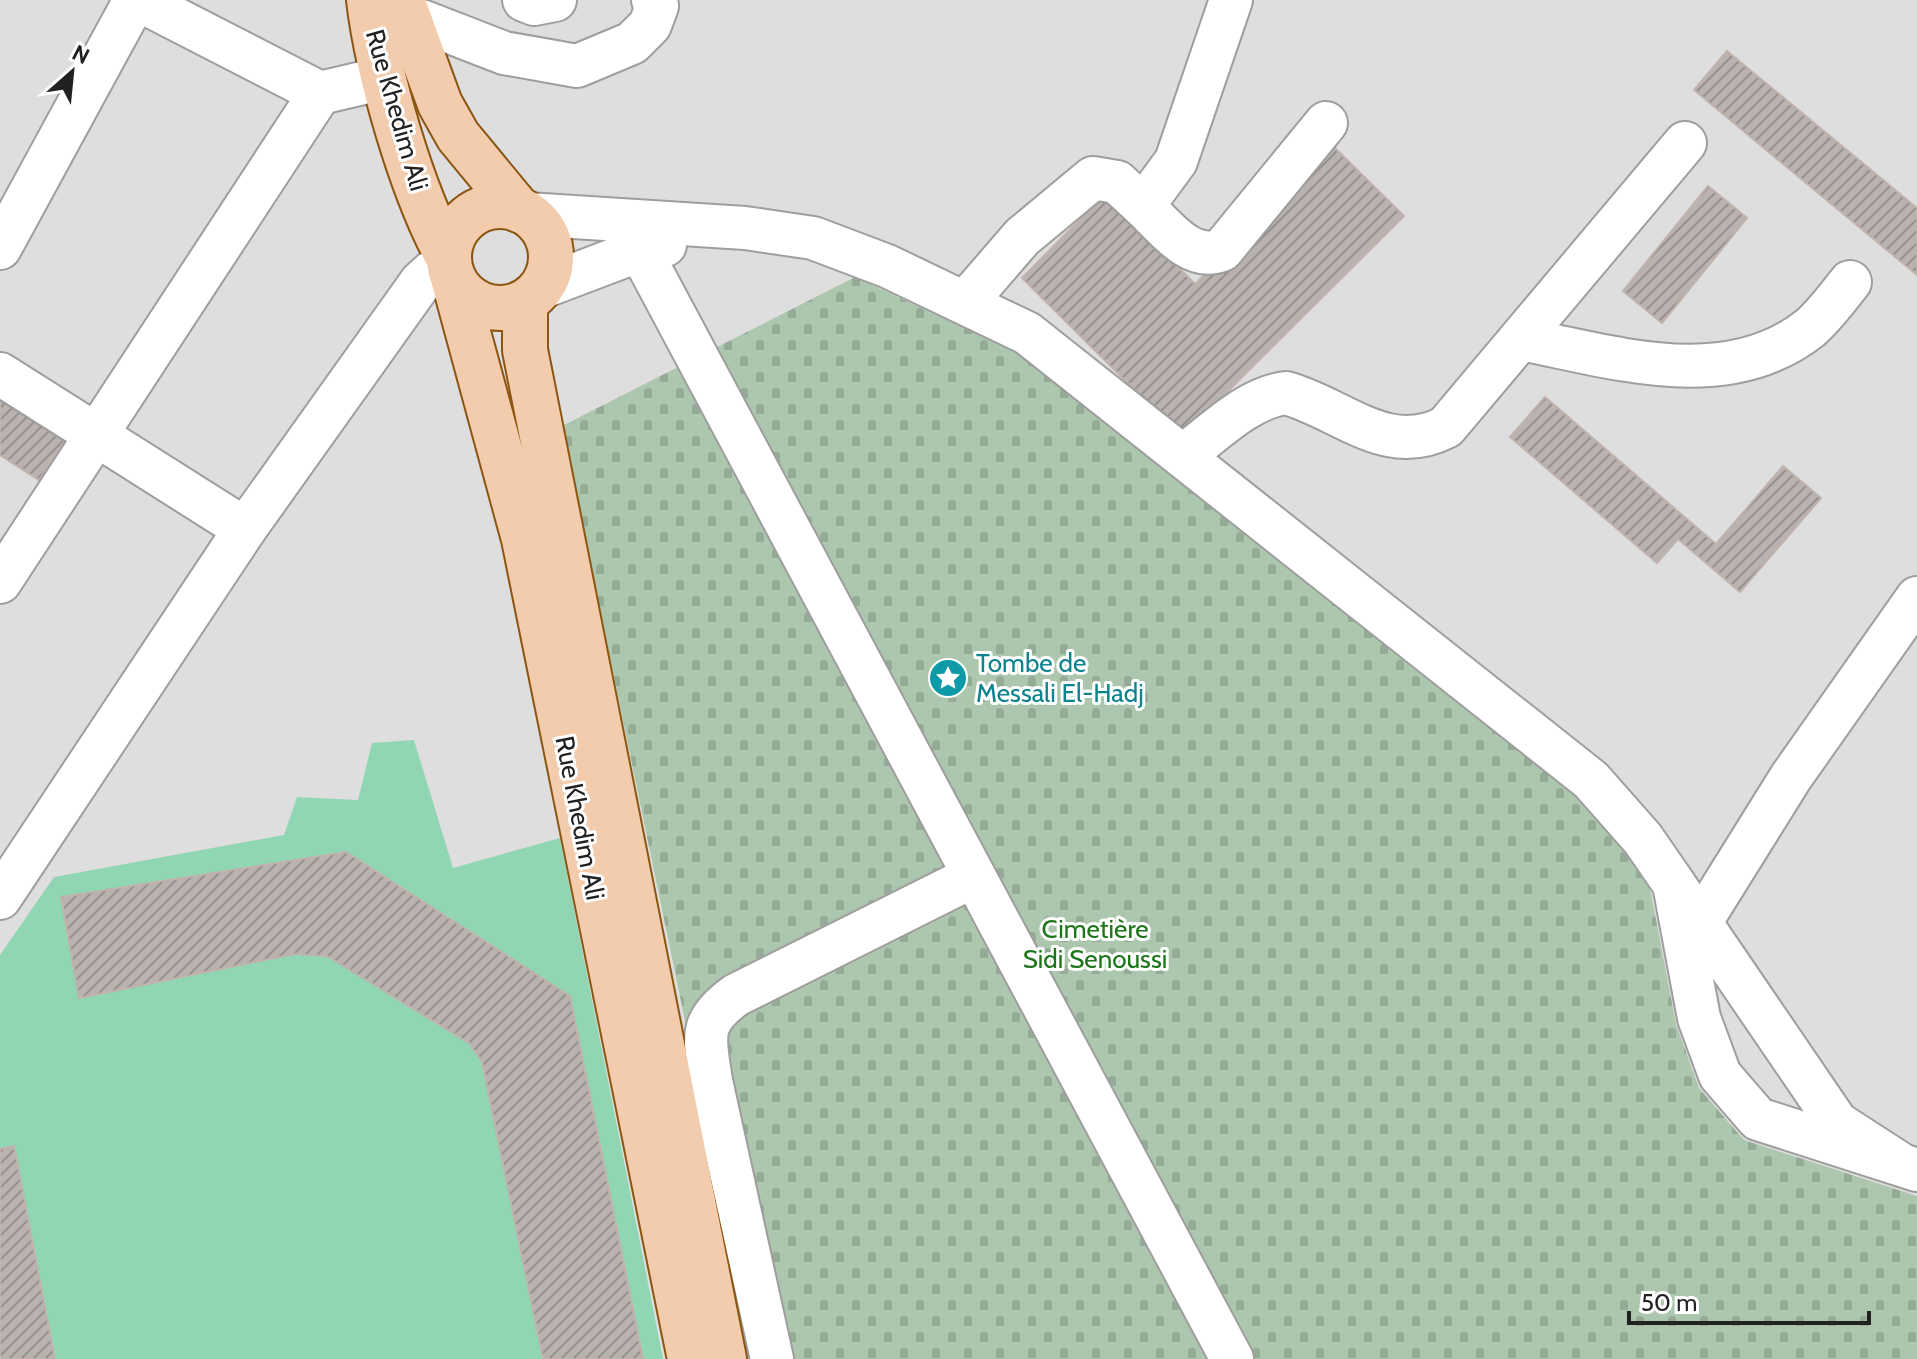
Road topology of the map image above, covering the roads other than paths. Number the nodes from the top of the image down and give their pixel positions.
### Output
1 (137, 0) edge
2 (524, 0) edge
3 (555, 0) edge
4 (653, 0) edge
5 (1231, 0) edge
6 (392, 5) edge
7 (384, 78) junction
8 (320, 93) junction
9 (1326, 123) dead end
10 (1685, 143) dead end
11 (1143, 206) junction
12 (523, 212) junction
13 (745, 228) junction
14 (0, 248) edge
15 (640, 250) junction
16 (445, 256) junction
17 (1850, 282) dead end
18 (532, 295) junction
19 (965, 303) junction
20 (1521, 339) junction
21 (0, 374) edge
22 (95, 433) junction
23 (1183, 456) junction
24 (245, 529) junction
25 (0, 582) edge
26 (1917, 598) edge
27 (13, 851) edge
28 (974, 876) junction
29 (1674, 884) junction
30 (0, 898) edge
31 (1700, 923) junction
32 (1912, 1162) edge
33 (690, 1359) edge
34 (724, 1359) edge
35 (772, 1359) edge
36 (1232, 1359) edge

1 - 8 street
1 - 14 street
2 - 3 street
4 - 6 street
5 - 11 street
6 - 7 main road, Rue Khedim Ali
6 - 12 main road, Rue Khedim Ali
7 - 8 street
7 - 16 main road, Rue Khedim Ali
8 - 22 street
9 - 11 street
10 - 20 street
11 - 19 street
12 - 13 street
12 - 16 main road
12 - 18 main road
13 - 15 street
13 - 19 street
15 - 18 street
15 - 28 street
16 - 18 main road
16 - 24 street
16 - 33 main road, Rue Khedim Ali
17 - 20 street
18 - 34 main road, Rue Khedim Ali
19 - 23 street
20 - 23 street
21 - 22 street
22 - 24 street
22 - 25 street
23 - 29 street
24 - 27 street
26 - 31 street
27 - 30 street
28 - 35 street
28 - 36 street
29 - 31 street
29 - 32 street
31 - 32 street

